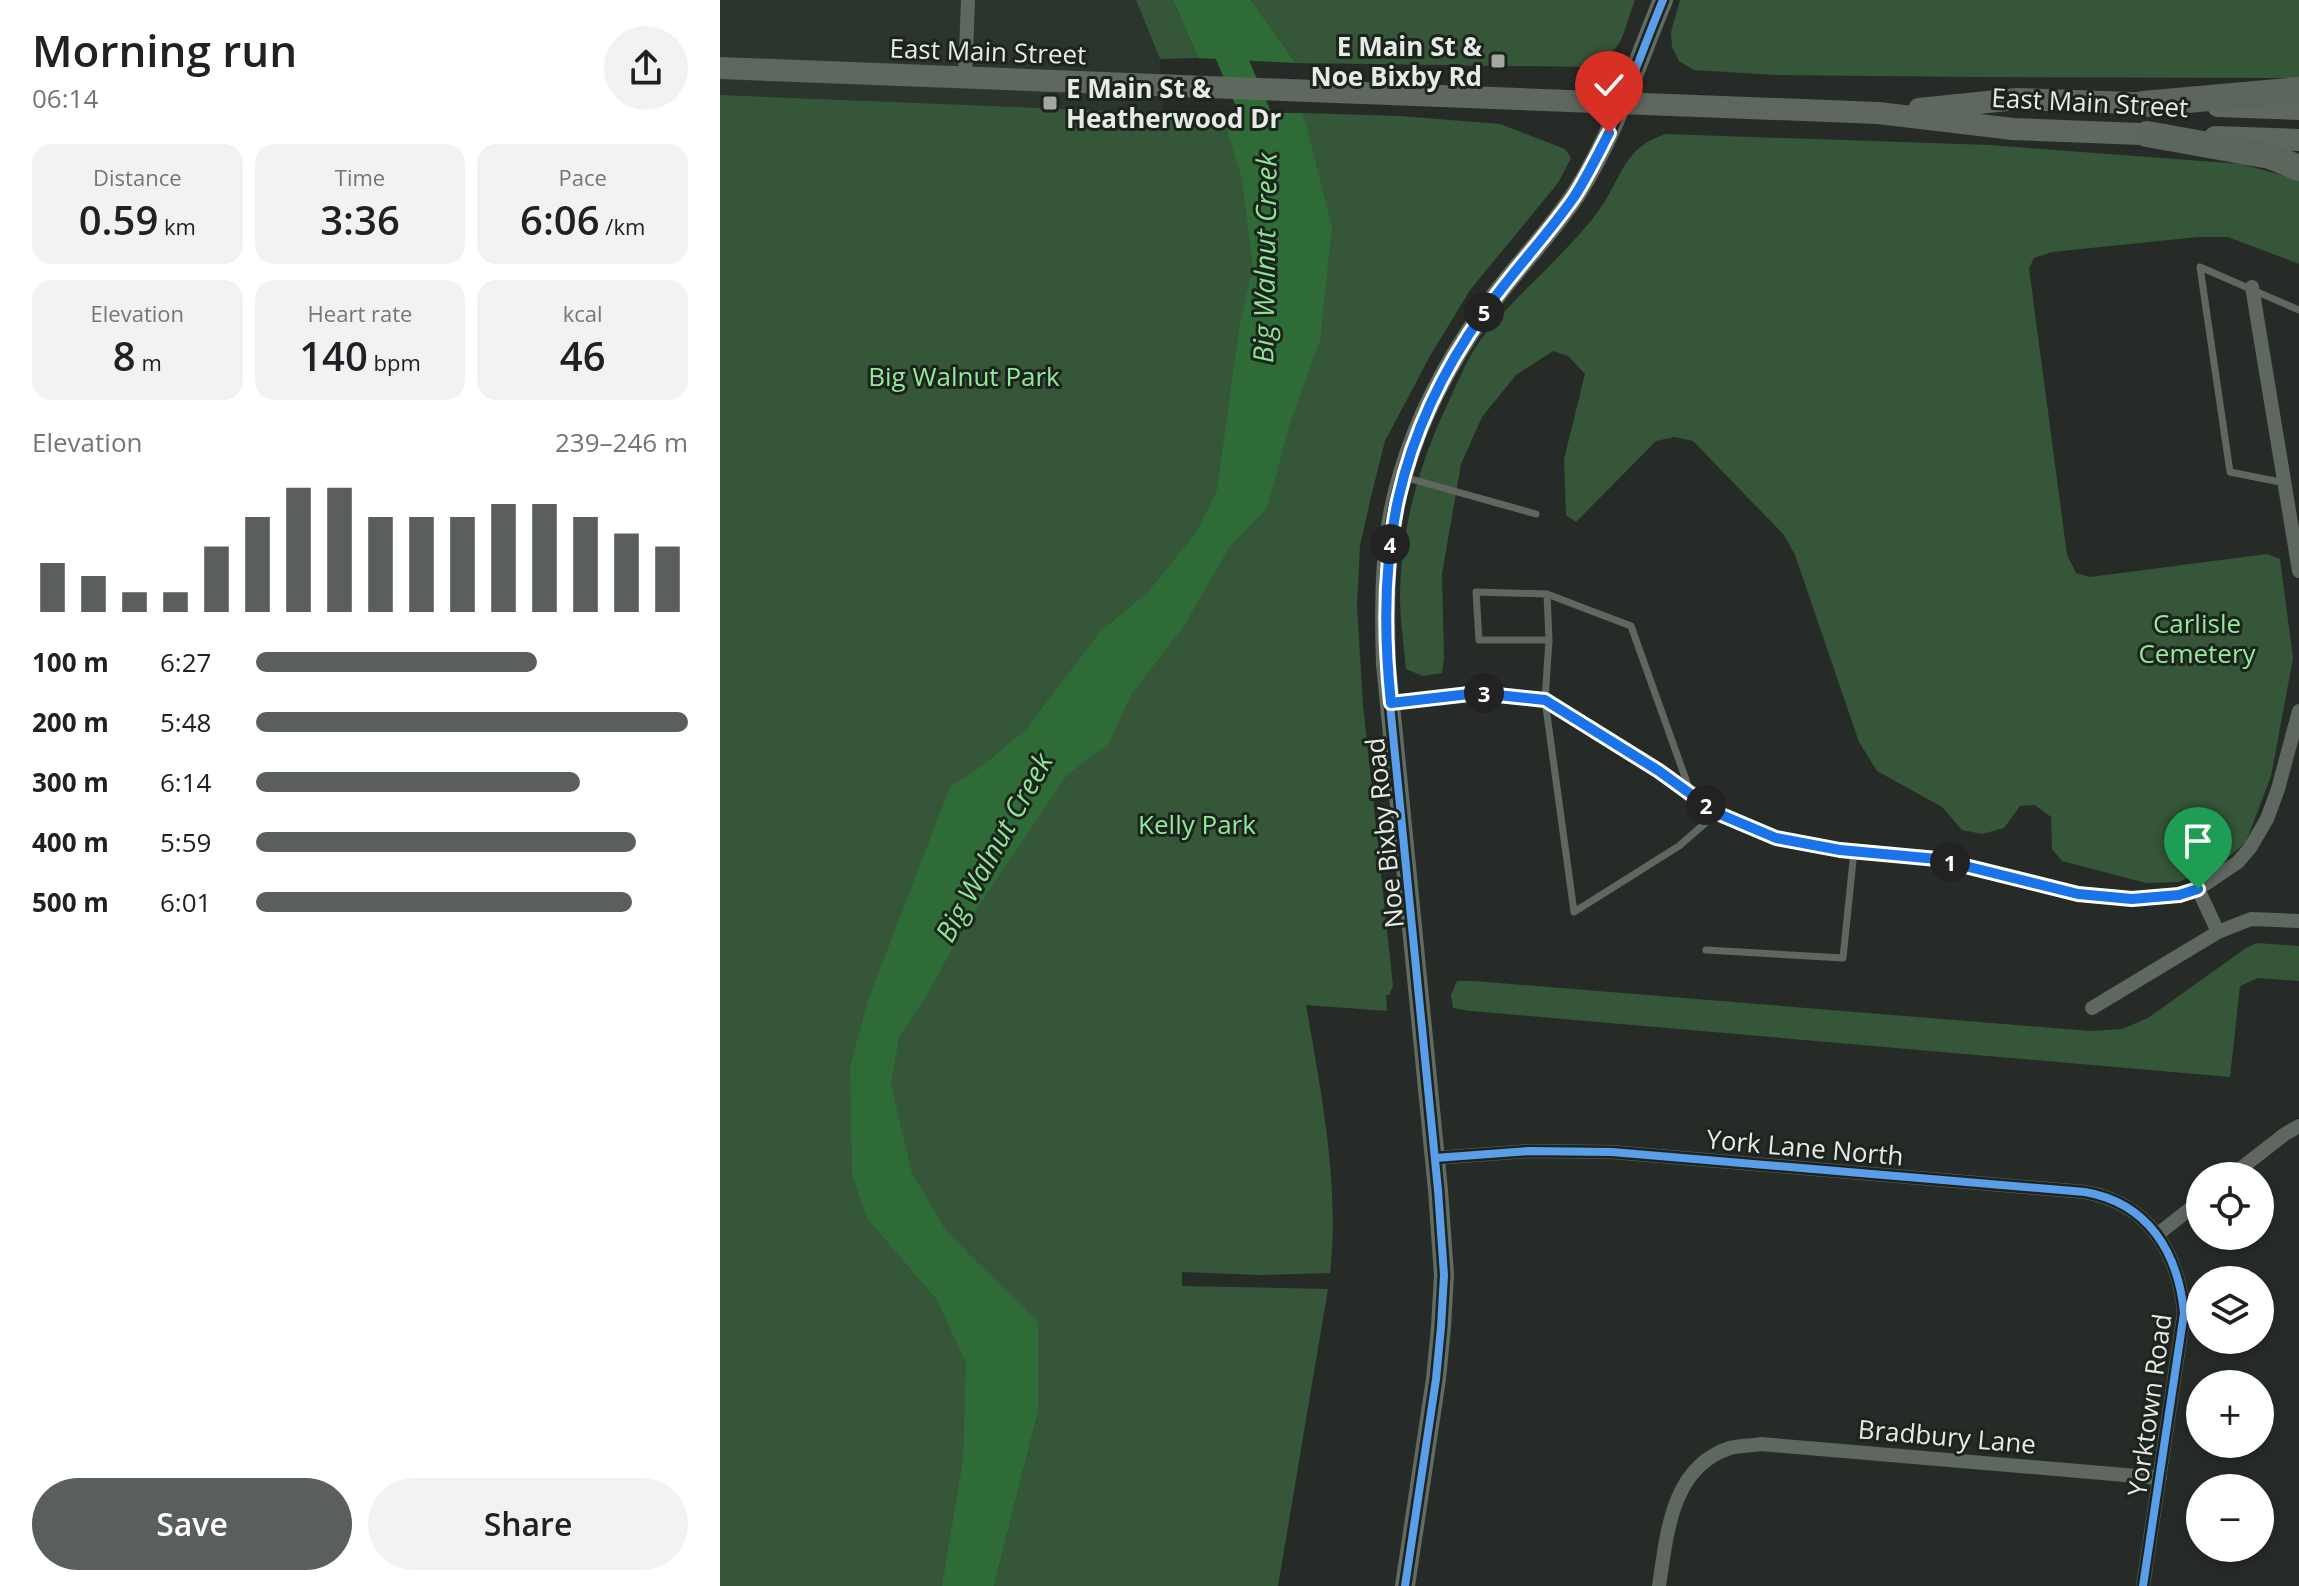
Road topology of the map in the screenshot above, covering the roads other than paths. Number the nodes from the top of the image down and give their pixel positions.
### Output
1 (968, 0) edge
2 (1663, 0) edge
3 (720, 68) edge
4 (965, 78) junction
5 (2299, 90) edge
6 (1620, 104) junction
7 (2143, 104) junction
8 (2299, 109) edge
9 (1878, 113) junction
10 (2147, 134) junction
11 (2299, 140) edge
12 (2299, 168) edge
13 (2252, 287) junction
14 (2299, 310) edge
15 (1402, 477) junction
16 (2285, 483) junction
17 (2294, 512) edge
18 (1536, 514) dead end
19 (2299, 571) edge
20 (1547, 594) junction
21 (1549, 640) junction
22 (1545, 700) junction
23 (1391, 703) junction
24 (2299, 711) edge
25 (1692, 795) junction
26 (1717, 813) junction
27 (1854, 851) junction
28 (2198, 889) junction
29 (2299, 921) edge
30 (2218, 932) junction
31 (1706, 950) dead end
32 (2092, 1008) dead end
33 (2299, 1126) edge
34 (1435, 1158) junction
35 (2249, 1162) edge
36 (2186, 1212) edge
37 (2158, 1234) junction
38 (2160, 1478) junction
39 (1405, 1586) edge
40 (1659, 1586) edge
41 (2143, 1586) edge

1 - 4 street
2 - 6 street, Noe Bixby Road
3 - 4 main road, East Main Street
4 - 6 main road, East Main Street
5 - 7 highway
6 - 9 main road, East Main Street
6 - 15 street, Noe Bixby Road
7 - 8 main road, East Main Street
7 - 9 main road, East Main Street
9 - 10 main road, East Main Street
10 - 11 main road, East Main Street
10 - 12 highway
13 - 14 lane
13 - 16 street
13 - 16 lane
15 - 18 lane
15 - 23 street, Noe Bixby Road
16 - 17 street
17 - 19 street
20 - 21 lane
20 - 21 lane
20 - 25 lane
21 - 22 lane
22 - 23 street
22 - 25 street
22 - 26 lane
23 - 34 street, Noe Bixby Road
24 - 28 street
25 - 26 street
26 - 27 street
27 - 28 street
27 - 31 lane
28 - 30 street
29 - 30 street
30 - 32 street
33 - 35 street
34 - 37 street, York Lane North
34 - 39 street, Noe Bixby Road
36 - 37 street
37 - 38 street, Yorktown Road
38 - 40 street, Bradbury Lane
38 - 41 street, Yorktown Road

